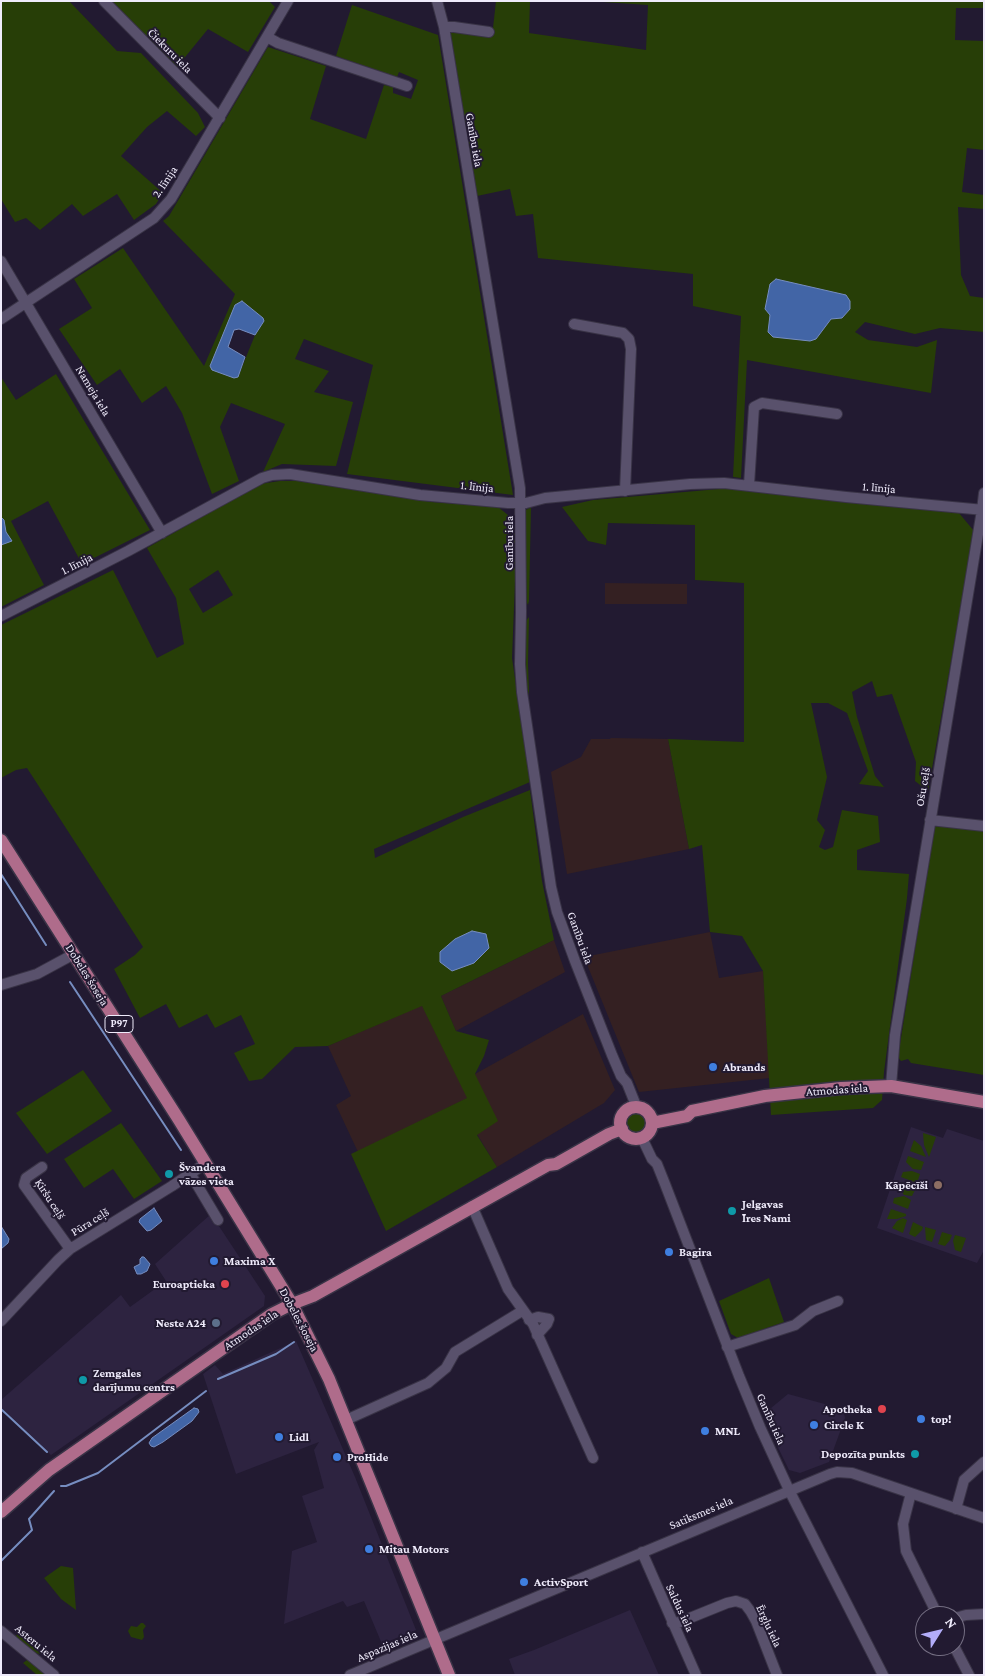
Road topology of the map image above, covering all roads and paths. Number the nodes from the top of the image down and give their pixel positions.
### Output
1 (104, 1) edge
2 (436, 1) edge
3 (284, 3) edge
4 (444, 27) junction
5 (489, 32) dead end
6 (267, 37) junction
7 (407, 86) dead end
8 (220, 118) junction
9 (1, 261) edge
10 (25, 303) junction
11 (1, 319) edge
12 (574, 324) dead end
13 (837, 414) dead end
14 (749, 485) junction
15 (625, 491) junction
16 (984, 492) edge
17 (521, 503) junction
18 (983, 510) edge
19 (162, 533) junction
20 (1, 616) edge
21 (930, 820) junction
22 (984, 826) edge
23 (1, 840) edge
24 (74, 954) junction
25 (1, 985) edge
26 (890, 1086) junction
27 (984, 1102) edge
28 (634, 1108) junction
29 (621, 1125) junction
30 (648, 1127) junction
31 (206, 1163) junction
32 (42, 1167) dead end
33 (190, 1173) junction
34 (472, 1206) junction
35 (218, 1220) dead end
36 (70, 1249) junction
37 (838, 1301) dead end
38 (292, 1304) junction
39 (522, 1311) junction
40 (529, 1320) junction
41 (1, 1321) edge
42 (537, 1335) junction
43 (727, 1347) junction
44 (346, 1420) junction
45 (593, 1458) dead end
46 (984, 1462) edge
47 (789, 1490) junction
48 (911, 1493) junction
49 (956, 1509) junction
50 (1, 1512) edge
51 (984, 1518) edge
52 (642, 1552) junction
53 (933, 1606) edge
54 (984, 1614) edge
55 (965, 1615) edge
56 (672, 1623) junction
57 (1, 1631) edge
58 (434, 1640) junction
59 (959, 1656) edge
60 (54, 1675) edge
61 (350, 1675) edge
62 (449, 1675) edge
63 (696, 1675) edge
64 (777, 1675) edge
65 (883, 1675) edge
66 (969, 1675) edge

1 - 8 street, Čiekuru iela
2 - 4 street, Ganību iela
3 - 6 street, 2. līnija
4 - 5 street
4 - 17 street, Ganību iela
6 - 7 street
6 - 8 street, 2. līnija
8 - 10 street, 2. līnija
9 - 10 street, Nameja iela
10 - 11 street, 2. līnija
10 - 19 street, Nameja iela
12 - 15 street
13 - 14 street
14 - 15 street, 1. līnija
14 - 18 street, 1. līnija
15 - 17 street, 1. līnija
16 - 18 street, Ošu ceļš
17 - 19 street, 1. līnija
17 - 28 street, Ganību iela
18 - 21 street, Ošu ceļš
19 - 20 street, 1. līnija
21 - 22 street
21 - 26 street, Ošu ceļš
23 - 24 main road, Dobeles šoseja / P97
24 - 25 street
24 - 31 main road, Dobeles šoseja / P97
26 - 27 main road, Atmodas iela
26 - 30 main road, Atmodas iela
28 - 29 main road
28 - 30 main road
29 - 30 main road
29 - 34 main road, Atmodas iela
30 - 43 street, Ganību iela
31 - 33 street, Pūra ceļš
31 - 38 main road, Dobeles šoseja / P97
32 - 36 street, Ķiršu ceļš
33 - 35 street
33 - 36 street, Pūra ceļš
34 - 38 main road, Atmodas iela
34 - 39 street
36 - 41 street, Pūra ceļš
37 - 43 street
38 - 44 main road, Dobeles šoseja / P97
38 - 50 main road, Atmodas iela
39 - 40 street
39 - 44 street
40 - 42 street
40 - 42 street
42 - 45 street
43 - 47 street, Ganību iela
44 - 58 main road, Dobeles šoseja / P97
46 - 49 street
47 - 48 street, Satiksmes iela
47 - 52 street, Satiksmes iela
47 - 65 street, Ganību iela
48 - 49 street, Satiksmes iela
48 - 53 street
49 - 51 street, Satiksmes iela
52 - 56 street, Saldus iela
52 - 58 street, Satiksmes iela
54 - 55 street
56 - 63 street, Saldus iela
56 - 64 street, Ērgļu iela
57 - 60 street, Asteru iela
58 - 61 street, Aspazijas iela
58 - 62 main road, Dobeles šoseja / P97
59 - 66 street

